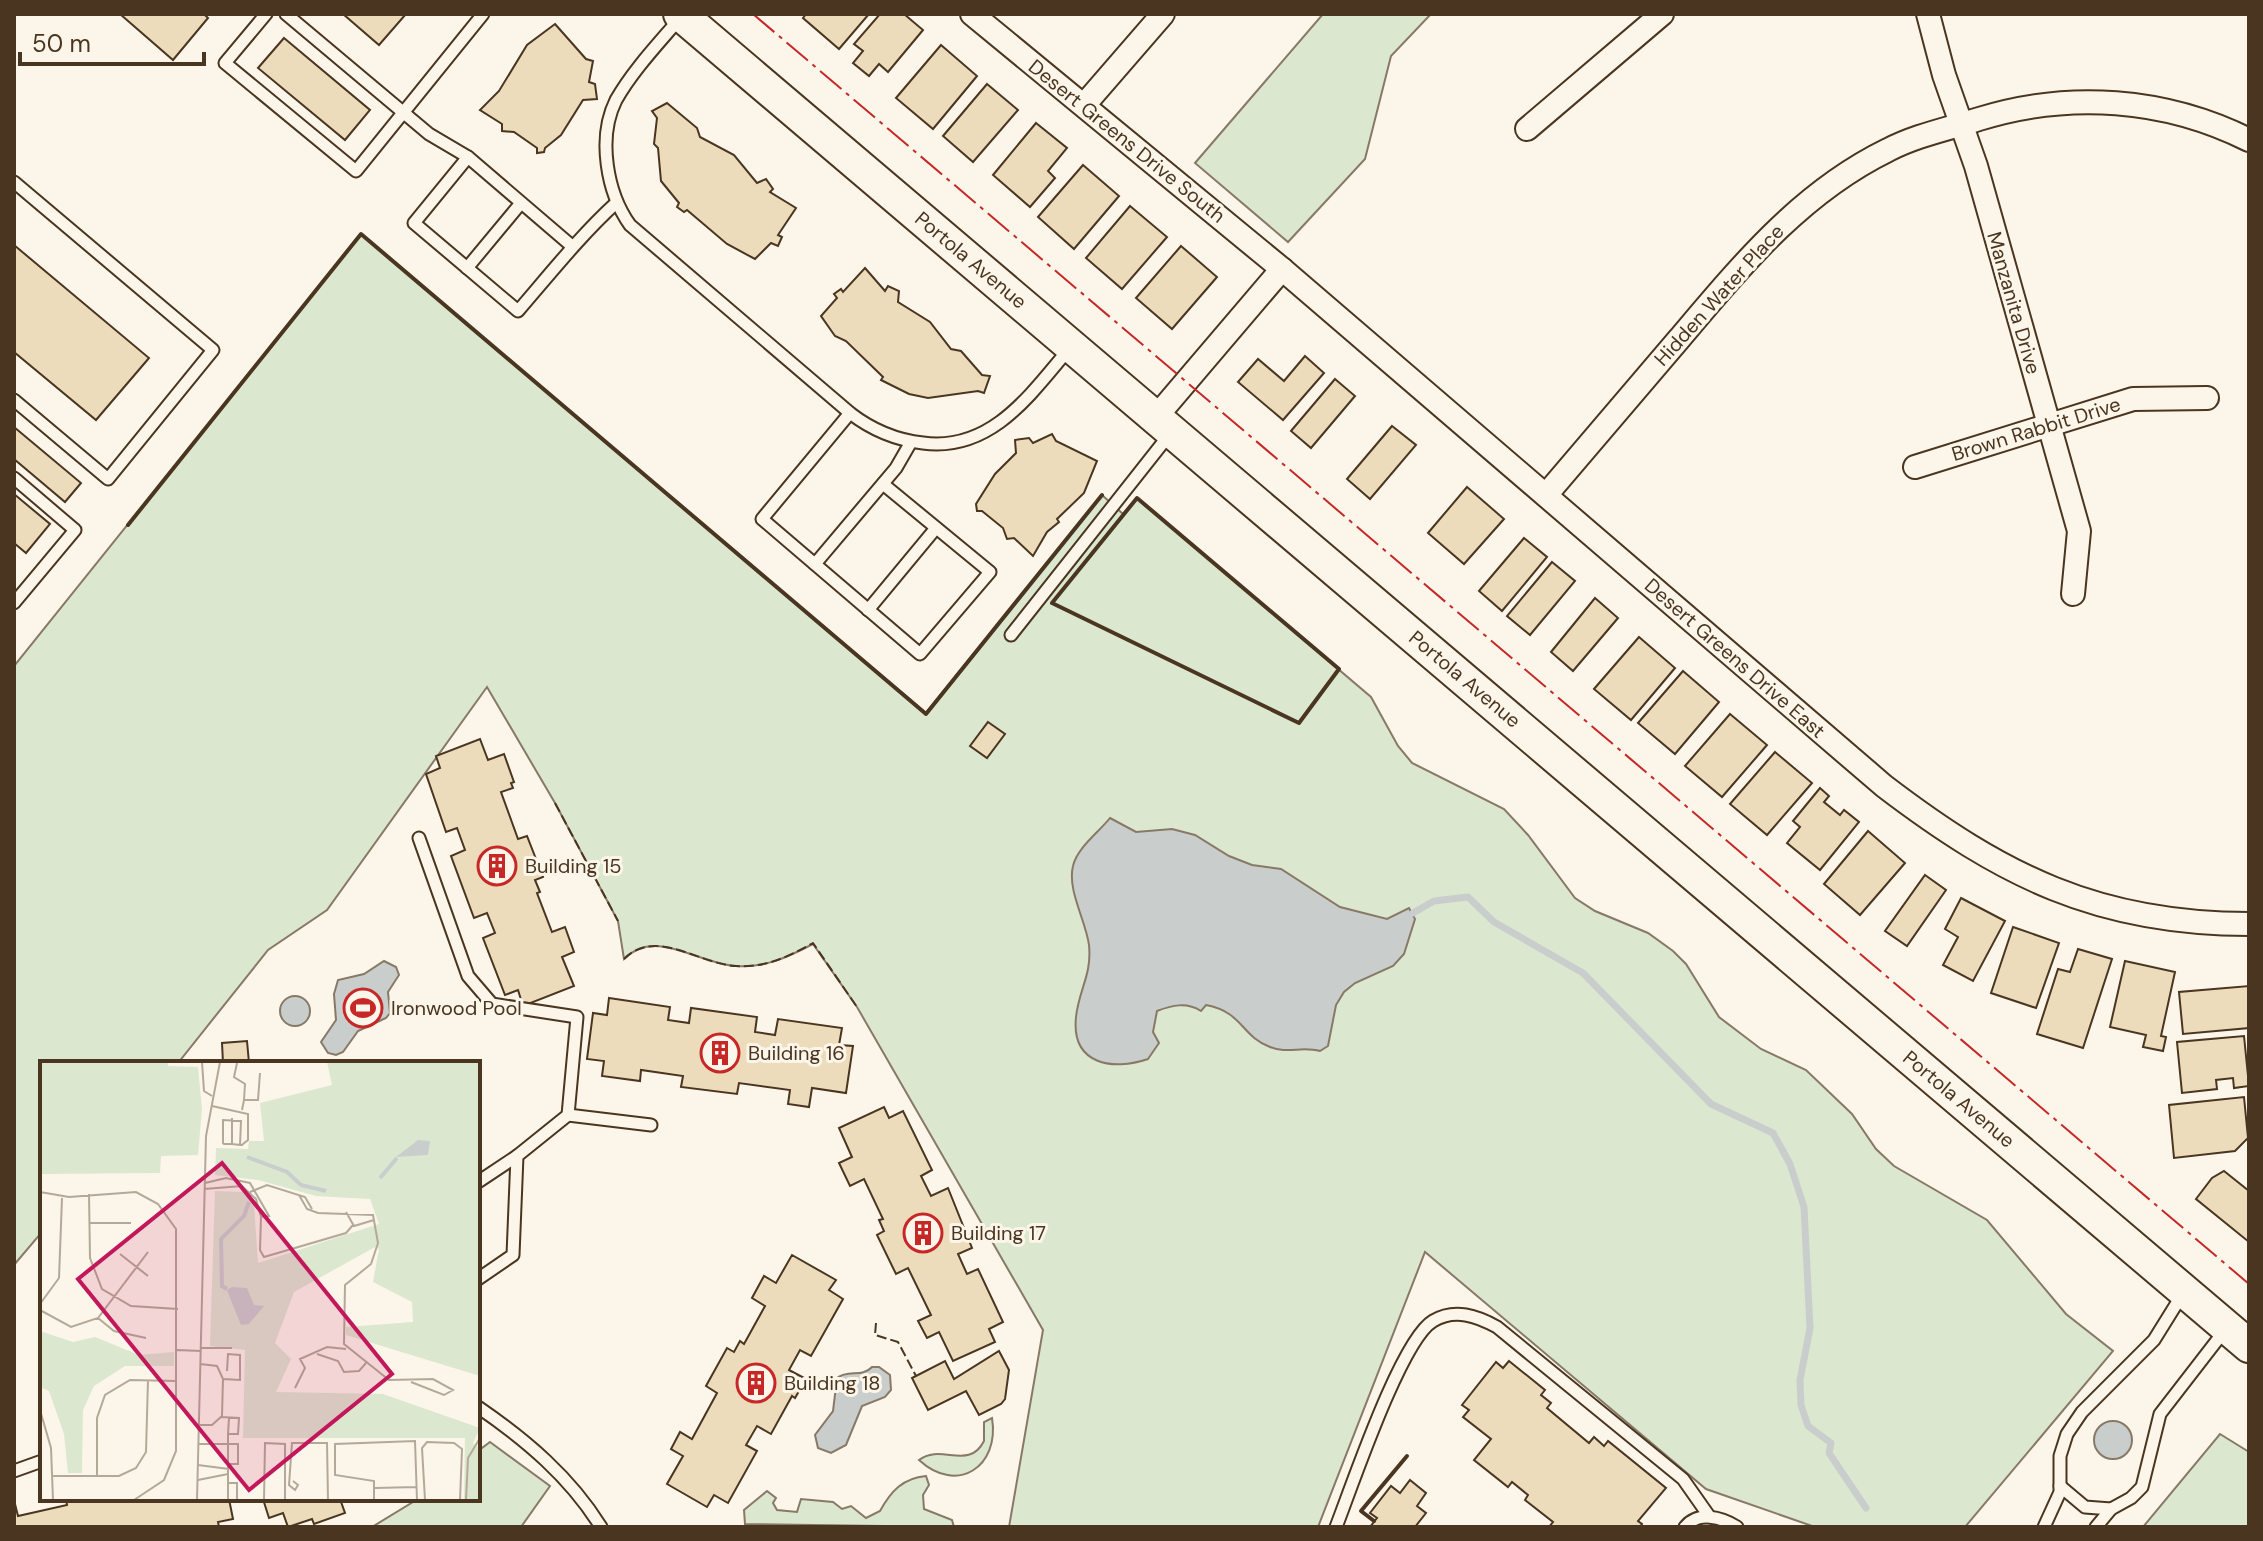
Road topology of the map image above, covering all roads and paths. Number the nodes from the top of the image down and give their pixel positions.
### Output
1 (266, 14) edge
2 (286, 14) edge
3 (483, 14) edge
4 (972, 14) edge
5 (1163, 14) edge
6 (1662, 14) edge
7 (1928, 14) edge
8 (681, 15) edge
9 (1085, 104) junction
10 (403, 112) junction
11 (1962, 125) junction
12 (1527, 129) dead end
13 (2249, 140) edge
14 (468, 157) junction
15 (14, 182) edge
16 (521, 203) junction
17 (616, 203) junction
18 (573, 247) junction
19 (467, 268) junction
20 (1282, 269) junction
21 (1072, 345) junction
22 (2207, 398) dead end
23 (14, 400) edge
24 (850, 413) junction
25 (1164, 424) junction
26 (2050, 425) junction
27 (911, 442) junction
28 (1915, 467) dead end
29 (14, 478) edge
30 (883, 484) junction
31 (1546, 495) junction
32 (936, 528) junction
33 (815, 564) junction
34 (2073, 594) dead end
35 (14, 603) edge
36 (868, 610) junction
37 (1011, 635) dead end
38 (419, 838) dead end
39 (2249, 924) edge
40 (568, 1115) junction
41 (651, 1125) dead end
42 (517, 1156) junction
43 (480, 1181) edge
44 (480, 1278) edge
45 (2185, 1291) junction
46 (2238, 1337) edge
47 (480, 1408) edge
48 (40, 1462) edge
49 (14, 1471) edge
50 (2060, 1486) junction
51 (2111, 1509) junction
52 (1709, 1516) junction
53 (601, 1527) edge
54 (1336, 1527) edge
55 (1685, 1527) edge
56 (1737, 1527) edge
57 (2044, 1527) edge
58 (2096, 1527) edge

1 - 10 lane
2 - 10 lane
3 - 10 lane
4 - 9 street, Desert Greens Drive South
5 - 9 street
6 - 12 street
7 - 11 street, Manzanita Drive
8 - 17 lane
8 - 21 main road, Portola Avenue
9 - 20 street, Desert Greens Drive South
10 - 14 lane
11 - 13 street, Hidden Water Place
11 - 26 street, Manzanita Drive
11 - 31 street, Hidden Water Place
14 - 16 lane
14 - 19 lane
15 - 23 lane
16 - 18 lane
16 - 19 lane
17 - 18 lane
17 - 24 lane
18 - 19 lane
20 - 25 street
20 - 31 street, Desert Greens Drive East
21 - 25 main road, Portola Avenue
21 - 27 lane
22 - 26 street, Brown Rabbit Drive
24 - 27 lane
24 - 33 lane
25 - 37 lane
25 - 45 main road, Portola Avenue
26 - 28 street, Brown Rabbit Drive
26 - 34 street, Manzanita Drive
27 - 30 lane
29 - 35 lane
30 - 32 lane
30 - 33 lane
31 - 39 street, Desert Greens Drive East
32 - 36 lane
32 - 36 lane
33 - 36 lane
38 - 40 lane
40 - 41 lane
40 - 42 lane
42 - 43 lane
42 - 44 lane
45 - 46 main road, Portola Avenue
45 - 50 lane
46 - 51 lane
47 - 53 lane
48 - 49 lane
50 - 51 lane
50 - 57 lane
51 - 58 lane
52 - 54 lane
52 - 55 lane
52 - 56 lane

